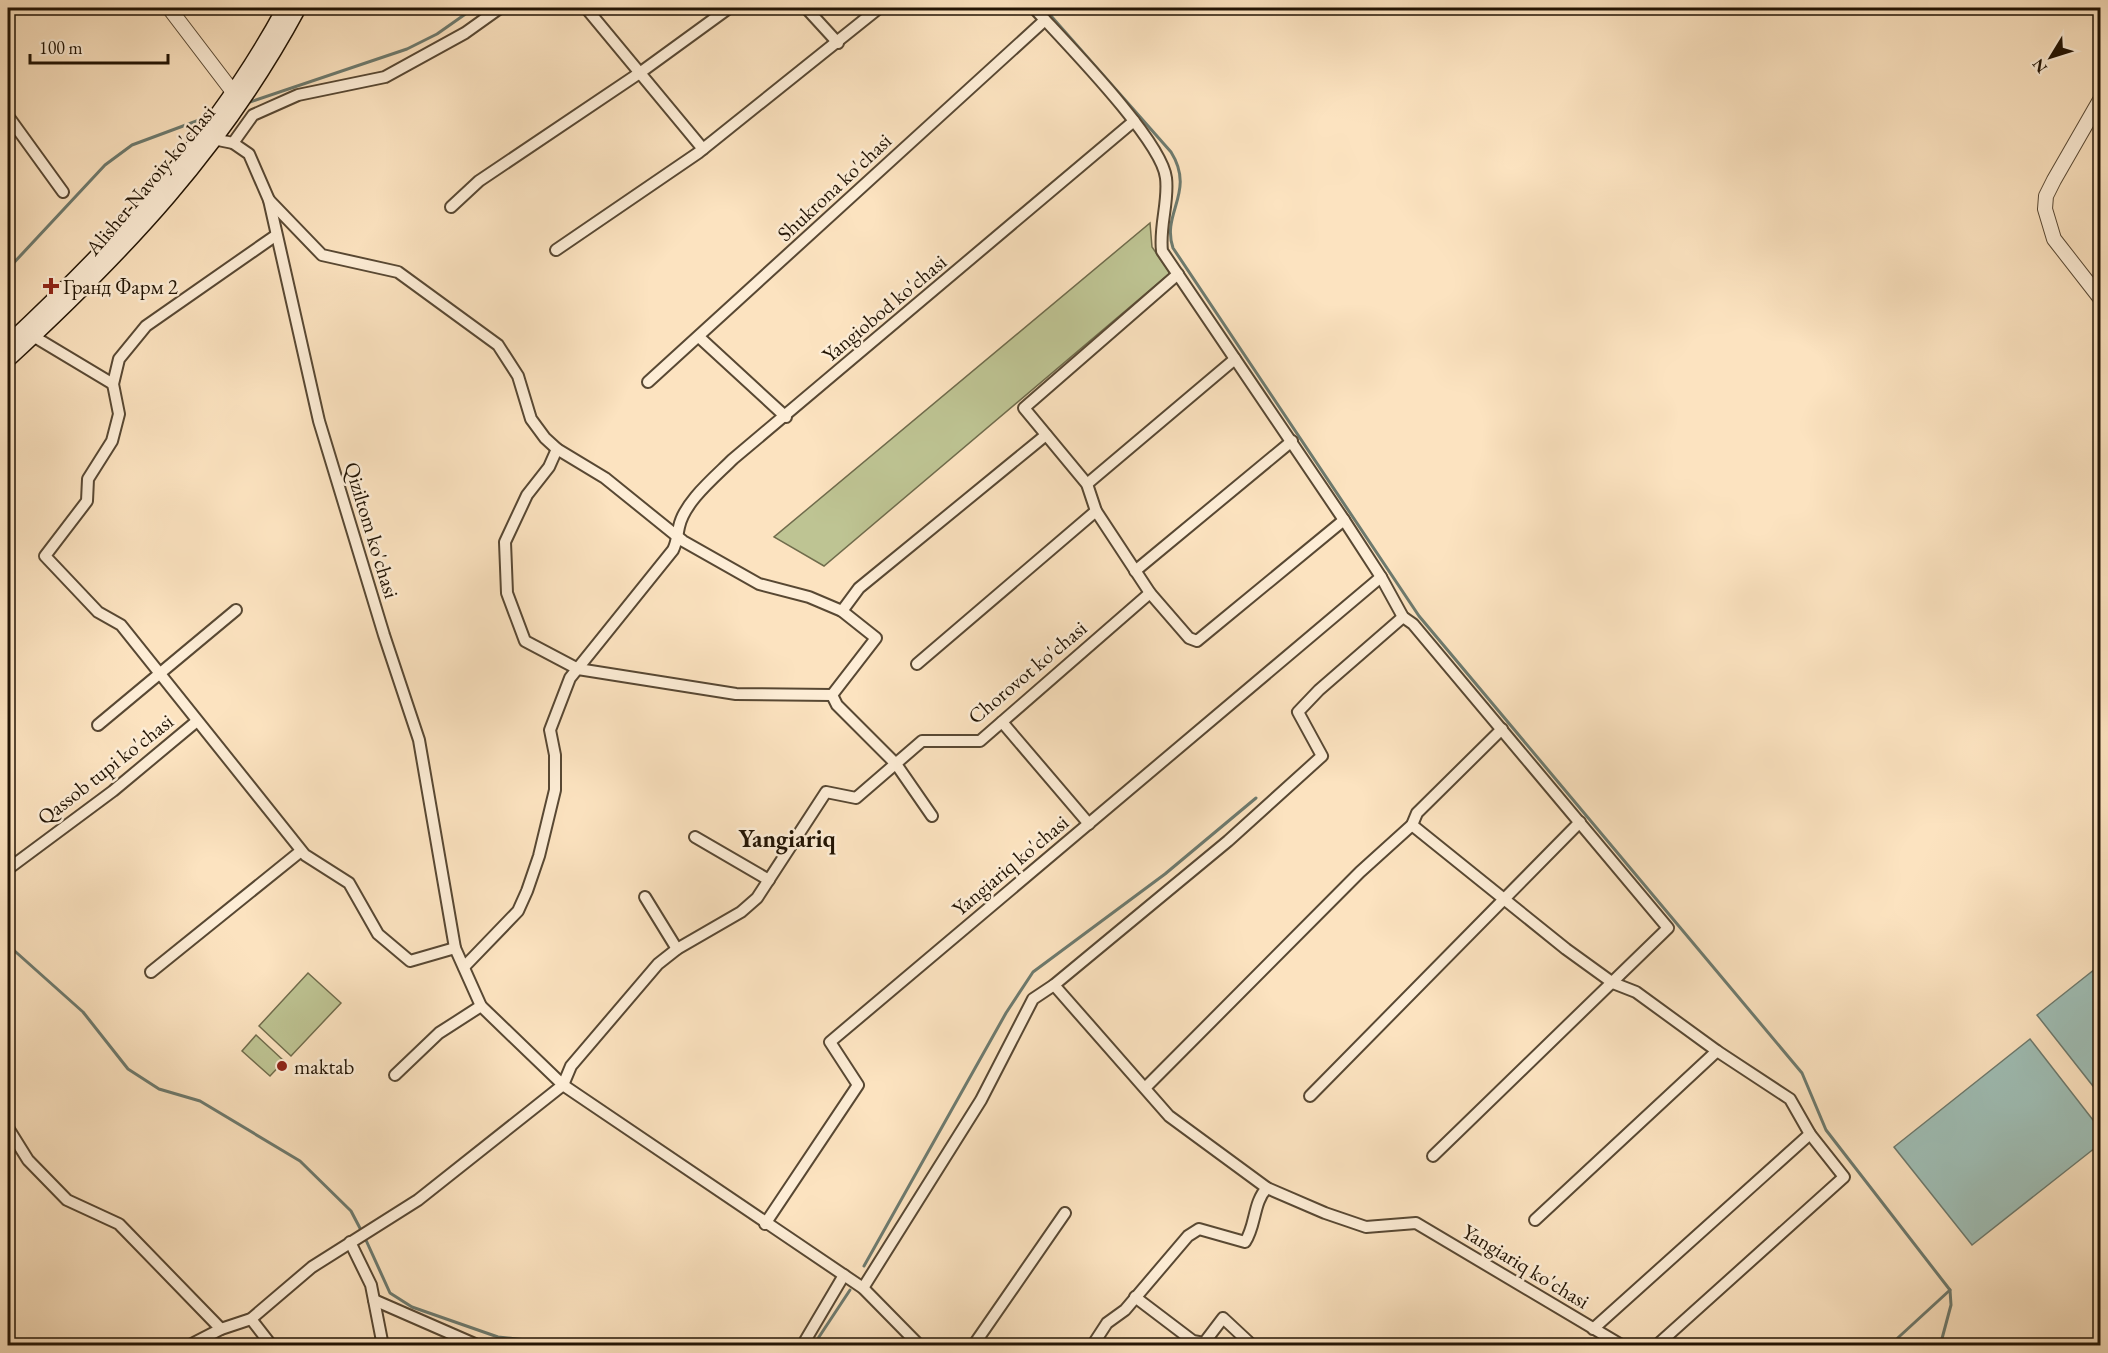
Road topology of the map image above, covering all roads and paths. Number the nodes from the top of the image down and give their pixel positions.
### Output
1 (169, 8) edge
2 (285, 8) edge
3 (298, 8) edge
4 (500, 8) edge
5 (586, 8) edge
6 (729, 8) edge
7 (806, 8) edge
8 (879, 8) edge
9 (1034, 8) edge
10 (1045, 20) junction
11 (837, 43) junction
12 (641, 72) junction
13 (2100, 100) edge
14 (229, 106) junction
15 (8, 116) edge
16 (1134, 121) junction
17 (208, 138) junction
18 (233, 143) junction
19 (702, 149) junction
20 (63, 192) dead end
21 (269, 200) junction
22 (451, 207) dead end
23 (275, 236) junction
24 (556, 250) dead end
25 (1178, 274) junction
26 (2100, 297) edge
27 (27, 333) junction
28 (699, 337) junction
29 (8, 344) edge
30 (8, 359) edge
31 (1235, 359) junction
32 (648, 382) dead end
33 (113, 384) junction
34 (786, 417) junction
35 (1046, 435) junction
36 (1292, 441) junction
37 (557, 449) junction
38 (1087, 484) junction
39 (1096, 511) junction
40 (1344, 520) junction
41 (679, 537) junction
42 (1135, 571) junction
43 (1381, 577) junction
44 (1150, 593) junction
45 (236, 610) dead end
46 (842, 611) junction
47 (1403, 617) junction
48 (917, 664) dead end
49 (578, 669) junction
50 (158, 674) junction
51 (832, 695) junction
52 (197, 721) junction
53 (1002, 722) junction
54 (98, 725) dead end
55 (1502, 729) junction
56 (896, 764) junction
57 (932, 816) dead end
58 (1580, 822) junction
59 (1089, 824) junction
60 (1412, 825) junction
61 (695, 837) dead end
62 (301, 850) junction
63 (8, 869) edge
64 (769, 880) junction
65 (645, 897) dead end
66 (1504, 897) junction
67 (455, 948) junction
68 (677, 949) junction
69 (464, 968) junction
70 (151, 972) dead end
71 (1613, 983) junction
72 (1054, 985) junction
73 (481, 1006) junction
74 (1717, 1052) junction
75 (395, 1075) dead end
76 (563, 1085) junction
77 (1146, 1087) junction
78 (1310, 1096) dead end
79 (8, 1128) edge
80 (1810, 1134) junction
81 (1433, 1156) dead end
82 (1267, 1188) junction
83 (1065, 1213) dead end
84 (1535, 1220) dead end
85 (765, 1224) junction
86 (350, 1242) junction
87 (844, 1275) junction
88 (863, 1288) junction
89 (1135, 1297) junction
90 (374, 1300) junction
91 (250, 1319) junction
92 (221, 1329) junction
93 (1593, 1329) junction
94 (917, 1344) edge
95 (492, 1345) edge
96 (188, 1346) edge
97 (272, 1346) edge
98 (383, 1346) edge
99 (802, 1346) edge
100 (973, 1346) edge
101 (1092, 1346) edge
102 (1253, 1346) edge
103 (1623, 1346) edge
104 (1656, 1346) edge

1 - 14 street
2 - 14 main road, Alisher Navoiy ko'chasi
3 - 14 main road, Alisher Navoiy ko'chasi
4 - 18 street
5 - 12 street
6 - 12 street
7 - 11 street
8 - 11 street
9 - 10 street
10 - 16 street
10 - 28 street, Shukrona ko'chasi
11 - 19 street
12 - 19 street
12 - 22 street
13 - 26 street
14 - 17 main road, Alisher Navoiy ko'chasi
14 - 17 main road, Alisher Navoiy ko'chasi
15 - 20 street
16 - 25 street
16 - 34 street, Yangiobod ko'chasi
17 - 18 street
17 - 27 main road, Alisher Navoiy ko'chasi
18 - 21 street, Qiziltom ko'chasi
19 - 24 street
21 - 23 street, Qiziltom ko'chasi
21 - 37 street
23 - 33 street, Qassob tupi ko'chasi
23 - 67 street, Qiziltom ko'chasi
25 - 31 street
25 - 35 street
27 - 29 main road, Alisher Navoiy ko'chasi
27 - 30 main road, Alisher Navoiy ko'chasi
27 - 33 street
28 - 32 street, Shukrona ko'chasi
28 - 34 street
31 - 36 street
31 - 38 street
33 - 50 street, Qassob tupi ko'chasi
34 - 41 street, Yangiobod ko'chasi
35 - 38 street
35 - 46 street
36 - 40 street
36 - 42 street
37 - 41 street
37 - 49 street
38 - 39 street
39 - 42 street
39 - 48 street
40 - 43 street
40 - 44 street
41 - 46 street
41 - 49 street
42 - 44 street
43 - 47 street
43 - 59 street, Yangiariq ko'chasi
44 - 53 street, Chorovot ko'chasi
45 - 50 street
46 - 51 street
47 - 55 street
47 - 72 street
49 - 51 street
49 - 69 street
50 - 52 street, Qassob tupi ko'chasi
50 - 54 street
51 - 56 street
52 - 62 street, Qassob tupi ko'chasi
52 - 63 street, Qassob tupi ko'chasi
53 - 56 street, Chorovot ko'chasi
53 - 59 street
55 - 58 street
55 - 60 street
56 - 57 street
56 - 64 street, Chorovot ko'chasi
58 - 66 street
58 - 71 street
59 - 85 street, Yangiariq ko'chasi
60 - 66 street
60 - 77 street
61 - 64 street
62 - 67 street, Qassob tupi ko'chasi
62 - 70 street
64 - 68 street
65 - 68 street
66 - 71 street
66 - 78 street
67 - 69 street, Qiziltom ko'chasi
68 - 76 street
69 - 73 street, Qiziltom ko'chasi
71 - 74 street
71 - 81 street
72 - 77 street, Yangiariq ko'chasi
72 - 88 street
73 - 75 street
73 - 76 street
74 - 80 street
74 - 84 street
76 - 85 street
76 - 86 street
77 - 82 street, Yangiariq ko'chasi
79 - 92 street
80 - 93 street, Yangiariq ko'chasi
80 - 104 street
82 - 89 street
82 - 93 street, Yangiariq ko'chasi
83 - 100 street
85 - 87 street
86 - 90 street
86 - 91 street
87 - 88 street
87 - 99 street
88 - 94 street
89 - 101 street
89 - 102 street
90 - 95 street
90 - 98 street
91 - 92 street
91 - 97 street
92 - 96 street
93 - 103 street

